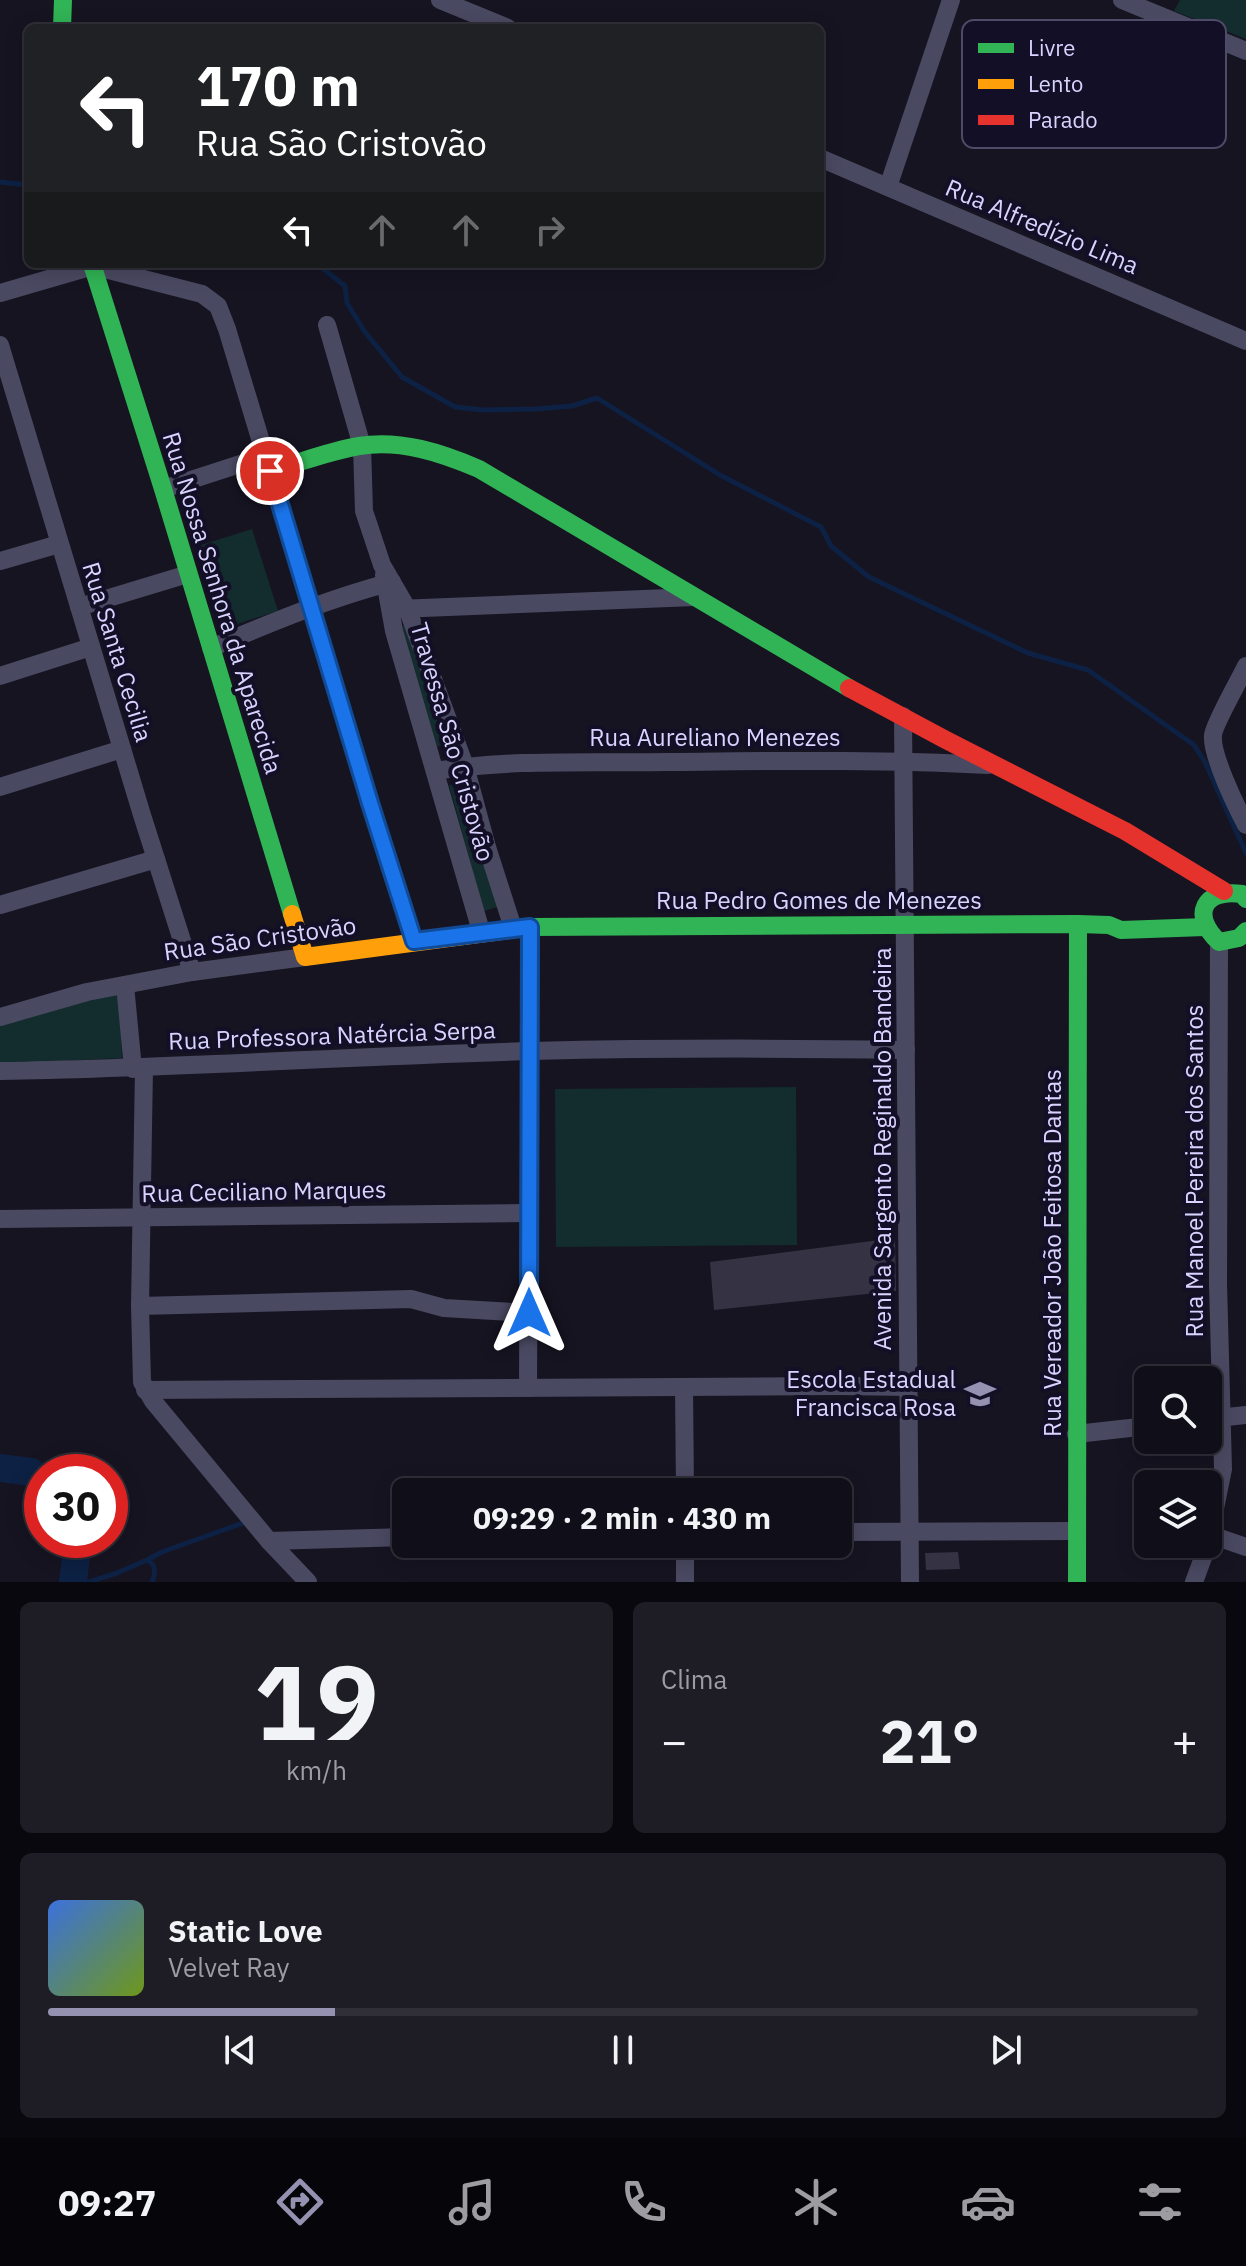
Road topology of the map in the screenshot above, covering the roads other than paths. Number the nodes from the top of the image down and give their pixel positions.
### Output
1 (63, 0) edge
2 (440, 0) edge
3 (951, 0) edge
4 (1122, 0) edge
5 (1171, 20) edge
6 (62, 24) edge
7 (498, 24) edge
8 (1226, 43) edge
9 (1246, 51) edge
10 (824, 160) edge
11 (888, 187) junction
12 (83, 268) edge
13 (94, 268) edge
14 (104, 268) edge
15 (0, 293) edge
16 (327, 325) dead end
17 (1246, 341) edge
18 (0, 345) edge
19 (362, 446) junction
20 (268, 464) junction
21 (163, 489) junction
22 (59, 544) junction
23 (0, 561) edge
24 (188, 574) junction
25 (387, 576) junction
26 (694, 597) junction
27 (79, 607) junction
28 (312, 607) junction
29 (398, 609) junction
30 (91, 647) junction
31 (211, 648) junction
32 (1246, 666) edge
33 (0, 676) edge
34 (903, 716) junction
35 (122, 749) junction
36 (905, 760) junction
37 (996, 765) junction
38 (465, 766) junction
39 (435, 771) junction
40 (0, 787) edge
41 (1246, 825) edge
42 (156, 859) junction
43 (1239, 893) edge
44 (0, 905) edge
45 (1204, 921) junction
46 (1078, 924) junction
47 (906, 925) junction
48 (522, 927) junction
49 (481, 931) junction
50 (1246, 931) edge
51 (414, 941) junction
52 (1219, 942) junction
53 (305, 957) junction
54 (192, 972) junction
55 (125, 985) junction
56 (0, 1017) edge
57 (906, 1050) junction
58 (531, 1051) junction
59 (139, 1068) junction
60 (0, 1071) edge
61 (529, 1213) junction
62 (141, 1217) junction
63 (0, 1219) edge
64 (140, 1306) junction
65 (529, 1313) junction
66 (1216, 1366) edge
67 (684, 1387) junction
68 (909, 1387) junction
69 (528, 1388) junction
70 (145, 1390) junction
71 (1246, 1415) edge
72 (1222, 1417) edge
73 (1134, 1428) edge
74 (1076, 1434) junction
75 (1221, 1454) edge
76 (1222, 1474) edge
77 (685, 1478) edge
78 (909, 1531) junction
79 (1077, 1531) junction
80 (852, 1532) edge
81 (392, 1537) edge
82 (269, 1541) junction
83 (1222, 1543) edge
84 (1246, 1547) edge
85 (685, 1558) edge
86 (1203, 1558) edge
87 (308, 1582) edge
88 (685, 1582) edge
89 (910, 1582) edge
90 (1077, 1582) edge
91 (1194, 1582) edge

1 - 6 street
2 - 7 street
3 - 11 street
4 - 5 street
8 - 9 street
10 - 11 street, Rua Alfredízio Lima
11 - 17 street, Rua Alfredízio Lima
12 - 15 street
13 - 21 street, Rua Nossa Senhora da Aparecida
14 - 20 street
16 - 19 street, Travessa São Cristovão
18 - 22 street, Rua Santa Cecilia
19 - 20 street
19 - 25 street, Travessa São Cristovão
19 - 26 street
20 - 21 street
20 - 28 street
21 - 24 street, Rua Nossa Senhora da Aparecida
22 - 23 street
22 - 27 street, Rua Santa Cecilia
24 - 27 street
24 - 31 street, Rua Nossa Senhora da Aparecida
25 - 28 street
25 - 29 street, Travessa São Cristovão
26 - 29 street
26 - 34 street
27 - 30 street, Rua Santa Cecilia
28 - 31 street
28 - 51 street
29 - 38 street
29 - 39 street, Travessa São Cristovão
30 - 33 street
30 - 35 street, Rua Santa Cecilia
31 - 53 street, Rua Nossa Senhora da Aparecida
32 - 41 street
34 - 36 street, Avenida Sargento Reginaldo Bandeira
34 - 37 street
35 - 40 street
35 - 42 street, Rua Santa Cecilia
36 - 37 street, Rua Aureliano Menezes
36 - 38 street, Rua Aureliano Menezes
36 - 47 street, Avenida Sargento Reginaldo Bandeira
37 - 43 street
38 - 39 street, Rua Aureliano Menezes
38 - 48 street
39 - 49 street, Travessa São Cristovão
42 - 44 street
42 - 54 street, Rua Santa Cecilia
43 - 45 street
45 - 46 street, Rua Pedro Gomes de Menezes
45 - 52 street
46 - 47 street, Rua Pedro Gomes de Menezes
46 - 74 street, Rua Vereador João Feitosa Dantas
47 - 48 street, Rua Pedro Gomes de Menezes
47 - 57 street, Avenida Sargento Reginaldo Bandeira
48 - 49 street, Rua São Cristovão
48 - 58 street
49 - 51 street, Rua São Cristovão
50 - 52 street
51 - 53 street, Rua São Cristovão
52 - 66 street, Rua Manoel Pereira dos Santos
53 - 54 street, Rua São Cristovão
54 - 55 street, Rua São Cristovão
55 - 56 street, Rua São Cristovão
55 - 59 street
57 - 58 street, Rua Professora Natércia Serpa
57 - 68 street, Avenida Sargento Reginaldo Bandeira
58 - 59 street, Rua Professora Natércia Serpa
58 - 61 street
59 - 60 street, Rua Professora Natércia Serpa
59 - 62 street
61 - 62 street, Rua Ceciliano Marques
61 - 65 street
62 - 63 street, Rua Ceciliano Marques
62 - 64 street
64 - 65 street
64 - 70 street
65 - 69 street
67 - 68 street
67 - 69 street
67 - 77 street
68 - 78 street, Avenida Sargento Reginaldo Bandeira
69 - 70 street
70 - 82 street
71 - 72 street
73 - 74 street
74 - 79 street, Rua Vereador João Feitosa Dantas
75 - 76 street, Rua Manoel Pereira dos Santos
78 - 79 street
78 - 80 street
78 - 89 street, Avenida Sargento Reginaldo Bandeira
79 - 90 street, Rua Vereador João Feitosa Dantas
81 - 82 street
82 - 87 street
83 - 84 street
85 - 88 street
86 - 91 street, Rua Manoel Pereira dos Santos

